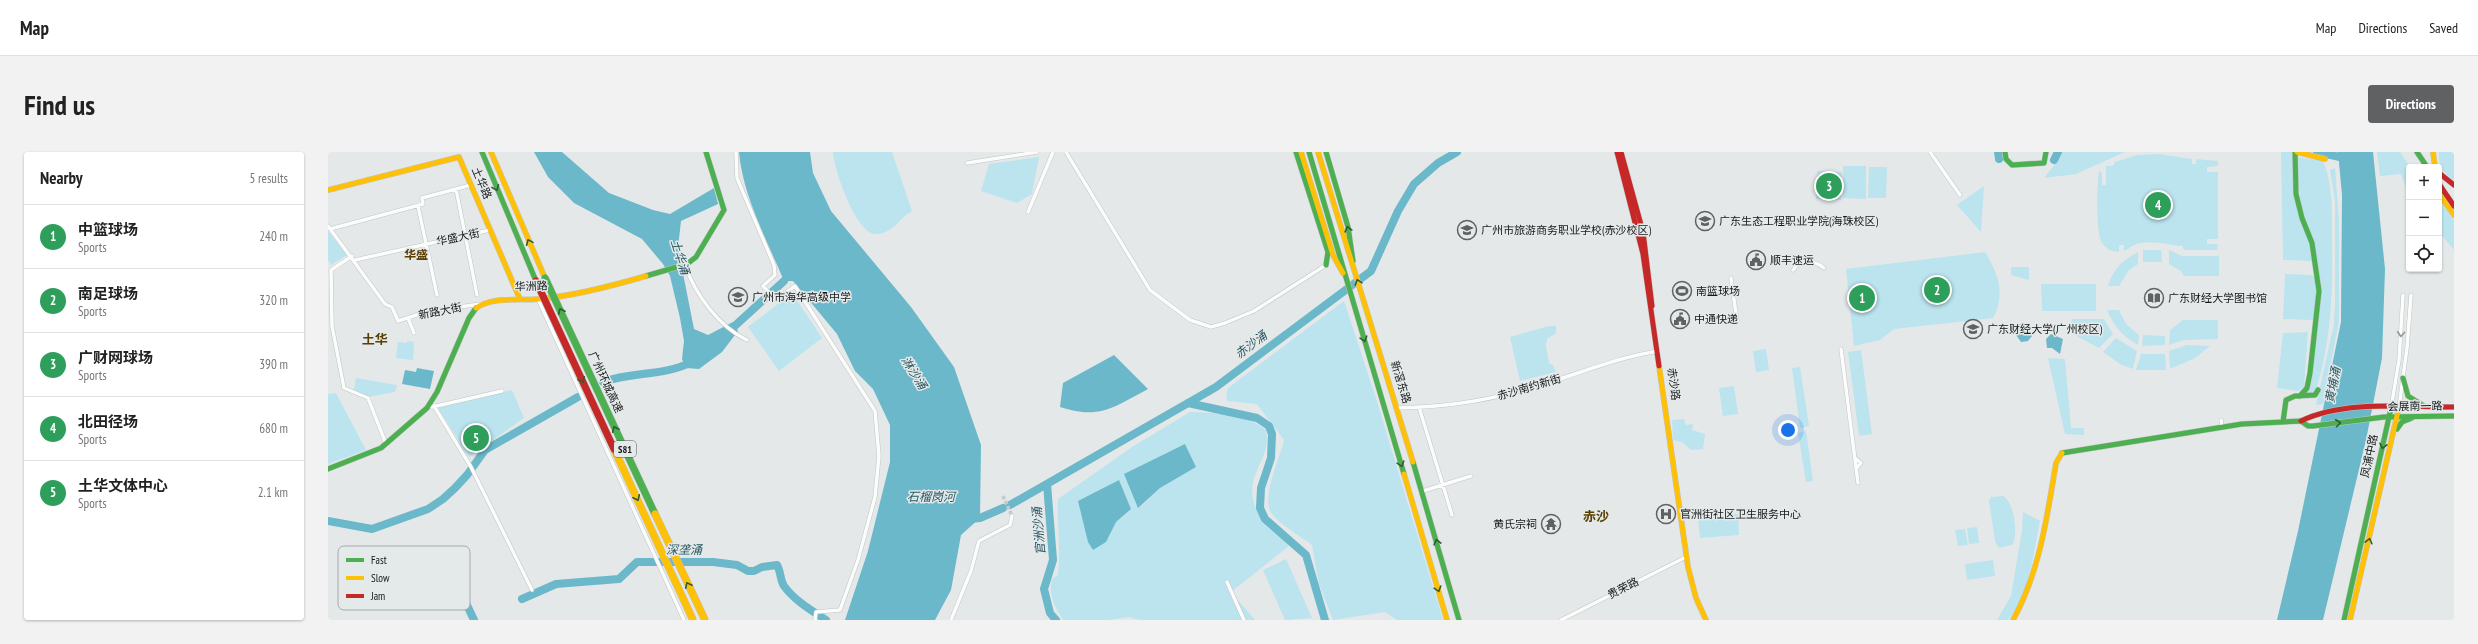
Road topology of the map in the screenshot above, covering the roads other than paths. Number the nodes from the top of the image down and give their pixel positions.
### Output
1 (482, 152) edge
2 (491, 152) edge
3 (706, 152) edge
4 (736, 152) edge
5 (1037, 152) edge
6 (1053, 152) edge
7 (1066, 152) edge
8 (1296, 152) edge
9 (1301, 152) edge
10 (1309, 152) edge
11 (1318, 152) edge
12 (1326, 152) edge
13 (1617, 152) edge
14 (1621, 152) edge
15 (1930, 152) edge
16 (2005, 152) edge
17 (2046, 152) edge
18 (2296, 152) edge
19 (2417, 152) edge
20 (2433, 152) edge
21 (2325, 159) dead end
22 (967, 163) dead end
23 (2423, 164) edge
24 (2435, 164) edge
25 (2442, 175) edge
26 (471, 185) junction
27 (2454, 185) edge
28 (2442, 188) edge
29 (456, 189) junction
30 (328, 190) edge
31 (1960, 194) dead end
32 (2442, 198) edge
33 (418, 206) junction
34 (2454, 206) edge
35 (1028, 212) dead end
36 (2454, 215) edge
37 (329, 227) edge
38 (490, 230) junction
39 (465, 236) junction
40 (426, 244) junction
41 (353, 258) junction
42 (1336, 263) junction
43 (1326, 265) junction
44 (683, 266) junction
45 (329, 268) edge
46 (1354, 268) junction
47 (1824, 268) dead end
48 (1793, 270) dead end
49 (1344, 275) junction
50 (1731, 278) dead end
51 (437, 295) dead end
52 (477, 295) dead end
53 (2403, 295) dead end
54 (2410, 295) dead end
55 (519, 298) junction
56 (538, 298) junction
57 (482, 304) junction
58 (1652, 311) junction
59 (408, 318) junction
60 (1737, 321) dead end
61 (414, 333) dead end
62 (747, 340) dead end
63 (1841, 349) dead end
64 (1658, 351) junction
65 (2403, 378) junction
66 (2318, 390) dead end
67 (502, 392) dead end
68 (2300, 396) junction
69 (431, 407) junction
70 (1419, 407) junction
71 (2454, 407) edge
72 (1398, 408) junction
73 (2391, 408) junction
74 (2399, 408) junction
75 (2427, 408) junction
76 (2390, 416) junction
77 (2398, 416) junction
78 (2418, 416) junction
79 (2454, 416) edge
80 (2301, 421) junction
81 (2283, 422) junction
82 (2394, 433) junction
83 (386, 444) junction
84 (328, 470) edge
85 (1471, 476) dead end
86 (1858, 483) dead end
87 (1443, 485) junction
88 (1422, 491) junction
89 (1452, 515) dead end
90 (1012, 516) dead end
91 (1686, 557) junction
92 (1227, 582) dead end
93 (532, 590) dead end
94 (684, 620) edge
95 (693, 620) edge
96 (705, 620) edge
97 (815, 620) edge
98 (951, 620) edge
99 (1244, 620) edge
100 (1447, 620) edge
101 (1459, 620) edge
102 (1560, 620) edge
103 (1706, 620) edge
104 (2013, 620) edge
105 (2344, 620) edge
106 (2350, 620) edge

1 -> 95 main road, 广州环城高速 / S81, bridge
96 -> 2 main road, 广州环城高速 / S81, bridge
3 - 44 main road, 华洲路
4 - 97 street
5 - 22 street
6 - 35 street
7 - 43 street
8 - 43 main road
9 - 42 main road
10 - 49 main road
11 - 46 main road, 新滘东路
46 -> 12 main road
13 - 58 main road, 赤沙路
14 - 58 main road
15 - 31 street
16 - 17 main road
18 - 21 main road
18 - 68 main road
19 - 23 main road
20 - 24 main road
25 - 27 main road
26 - 29 street
26 - 30 main road, 土华路
26 - 38 main road, 土华路
28 - 34 main road
29 - 33 street
29 - 39 street
32 - 36 main road
33 - 37 street
33 - 40 street
37 - 41 street
38 - 39 street, 华盛大街
38 - 55 main road, 土华路
39 - 40 street, 华盛大街
39 - 52 street
40 - 41 street, 华盛大街
40 - 51 street
41 - 45 street
41 - 59 street, 新路大街
42 - 43 main road
42 - 49 main road
44 - 56 main road, 华洲路
44 - 62 street
45 - 83 street
72 -> 46 main road, 新滘东路
47 - 48 street
49 -> 100 main road
50 - 60 street
53 -> 73 street, 凤浦中路
54 - 65 street, 凤浦中路
55 - 56 main road, 华洲路
55 - 57 main road, 华洲路
56 - 94 street
57 - 59 street, 新路大街
57 - 69 main road
58 - 64 main road, 赤沙路
59 - 61 street
63 - 86 street
64 - 70 street, 赤沙南约新街
64 - 91 main road, 赤沙路
65 - 74 street, 凤浦中路
65 - 75 main road
66 - 68 main road
67 - 69 street
68 - 81 main road
69 - 83 main road
69 - 93 street
70 - 72 street, 赤沙南约新街
70 - 87 street
71 - 75 main road, 会展南一路
72 - 88 main road, 新滘东路
73 - 74 main road, 会展南一路
73 - 76 main road, 凤浦中路
73 - 80 main road, 会展南一路
74 - 75 main road, 会展南一路
74 - 77 main road, 凤浦中路
76 - 77 main road, 会展南一路
80 -> 76 main road, 会展南一路
76 -> 105 main road, 凤浦中路
77 - 78 main road, 会展南一路
77 - 82 main road, 凤浦中路
78 - 79 main road, 会展南一路
78 - 82 main road
80 - 81 main road
81 - 104 main road
106 -> 82 main road, 凤浦中路
83 - 84 main road
85 - 87 street
87 - 88 street
87 - 89 street
101 -> 88 main road, 新滘东路
90 - 98 street
91 - 102 street, 贵荣路
91 - 103 main road, 赤沙路
92 - 99 street

